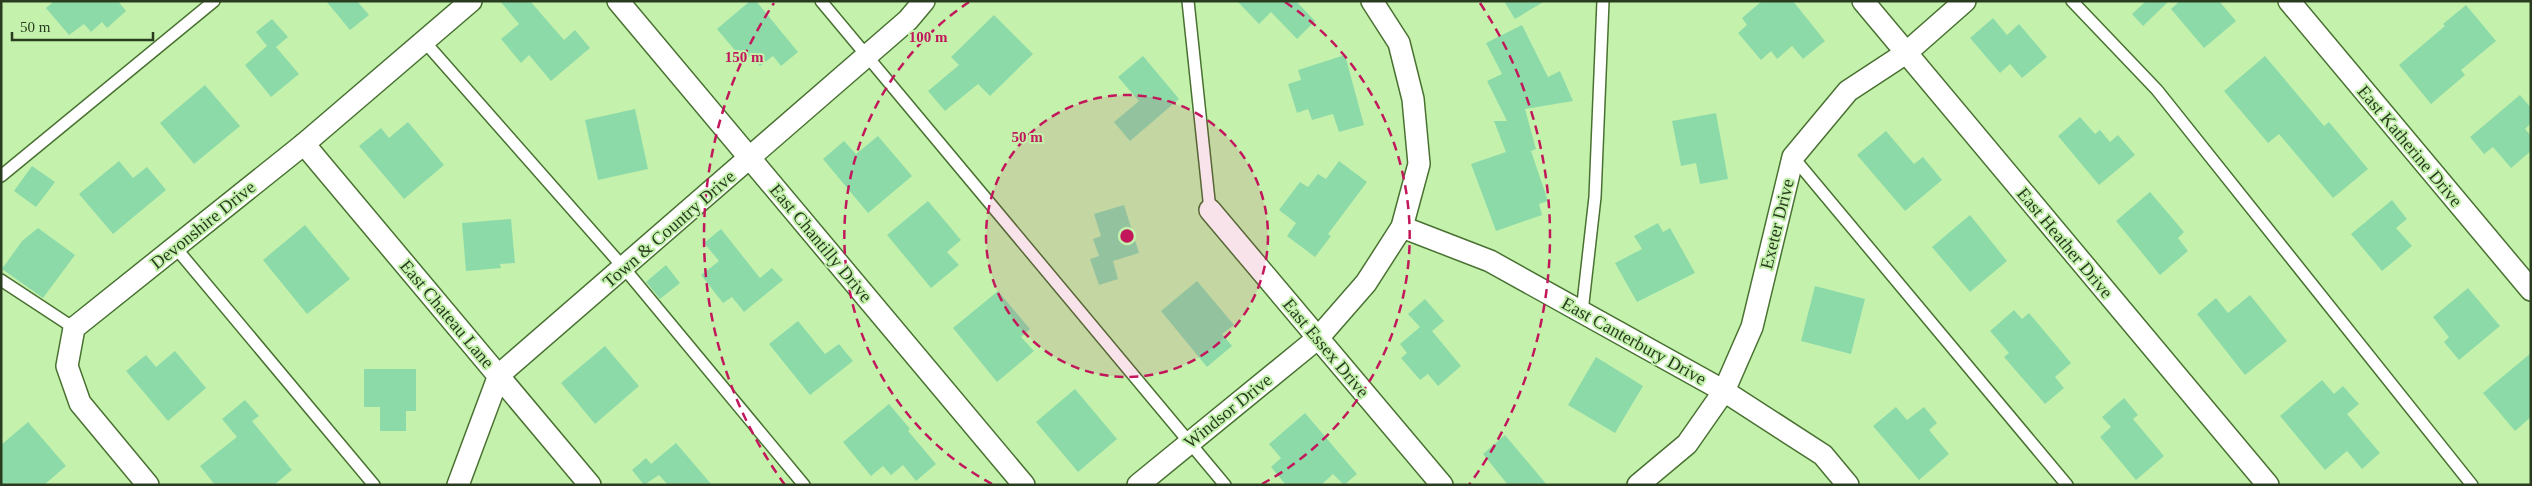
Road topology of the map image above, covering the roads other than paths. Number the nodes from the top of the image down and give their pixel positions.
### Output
1 (214, 1) edge
2 (471, 1) edge
3 (618, 1) edge
4 (820, 1) edge
5 (924, 1) edge
6 (1188, 1) edge
7 (1372, 1) edge
8 (1603, 1) edge
9 (1863, 1) edge
10 (1966, 1) edge
11 (2072, 1) edge
12 (2289, 1) edge
13 (424, 41) junction
14 (1906, 53) junction
15 (867, 56) junction
16 (304, 144) junction
17 (1793, 157) junction
18 (750, 159) junction
19 (1, 176) edge
20 (1210, 210) joint
21 (1402, 227) junction
22 (175, 247) junction
23 (624, 268) junction
24 (1, 280) edge
25 (2531, 290) edge
26 (1582, 312) junction
27 (74, 328) junction
28 (1318, 338) junction
29 (499, 375) junction
30 (1724, 391) junction
31 (1189, 443) junction
32 (1645, 483) edge
33 (148, 485) edge
34 (374, 485) edge
35 (458, 485) edge
36 (590, 485) edge
37 (804, 485) edge
38 (1024, 485) edge
39 (1138, 485) edge
40 (1225, 485) edge
41 (1442, 485) edge
42 (1848, 485) edge
43 (2068, 485) edge
44 (2268, 485) edge
45 (2472, 485) edge

1 - 19 lane
2 - 13 street, Devonshire Drive
3 - 18 street, East Chantilly Drive
4 - 15 lane
5 - 15 street, Town & Country Drive
6 - 20 lane
7 - 21 street, Windsor Drive
8 - 26 lane
9 - 14 street, East Heather Drive
10 - 14 street, Exeter Drive
11 - 45 lane
12 - 25 street, East Katherine Drive
13 - 16 street, Devonshire Drive
13 - 23 lane
14 - 17 street, Exeter Drive
14 - 44 street, East Heather Drive
15 - 18 street, Town & Country Drive
15 - 31 lane
16 - 22 street, Devonshire Drive
16 - 29 street, East Chateau Lane
17 - 30 street, Exeter Drive
17 - 43 lane
18 - 23 street, Town & Country Drive
18 - 38 street, East Chantilly Drive
20 - 28 street, East Essex Drive
21 - 26 street, East Canterbury Drive
21 - 28 street, Windsor Drive
22 - 27 street, Devonshire Drive
22 - 34 lane
23 - 29 street, Town & Country Drive
23 - 37 lane
24 - 27 lane
26 - 30 street, East Canterbury Drive
27 - 33 street
28 - 31 street, Windsor Drive
28 - 41 street, East Essex Drive
29 - 35 street, Town & Country Drive
29 - 36 street, East Chateau Lane
30 - 32 street, Exeter Drive
30 - 42 street, East Canterbury Drive
31 - 39 street, Windsor Drive
31 - 40 lane

